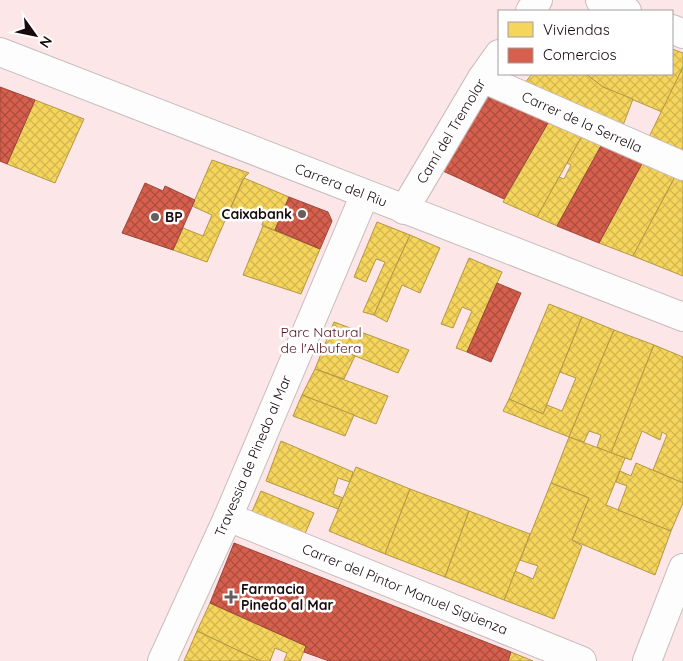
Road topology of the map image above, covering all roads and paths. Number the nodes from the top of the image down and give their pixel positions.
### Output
1 (600, 0) edge
2 (625, 10) edge
3 (0, 52) edge
4 (498, 55) edge
5 (482, 78) junction
6 (683, 166) edge
7 (364, 194) junction
8 (404, 210) junction
9 (683, 317) edge
10 (228, 517) junction
11 (683, 568) edge
12 (677, 604) edge
13 (162, 661) edge
14 (582, 661) edge
15 (647, 661) edge

1 - 2 street
3 - 7 street, Carrera del Riu
4 - 5 street, Camí del Tremolar
5 - 6 street, Carrer de la Serrella
5 - 8 street, Camí del Tremolar
7 - 8 street, Carrera del Riu
7 - 10 street, Travessia de Pinedo al Mar
8 - 9 street, Carrera del Riu
10 - 13 street, Travessia de Pinedo al Mar
10 - 14 street, Carrer del Pintor Manuel Sigüenza
11 - 12 street
12 - 15 street

